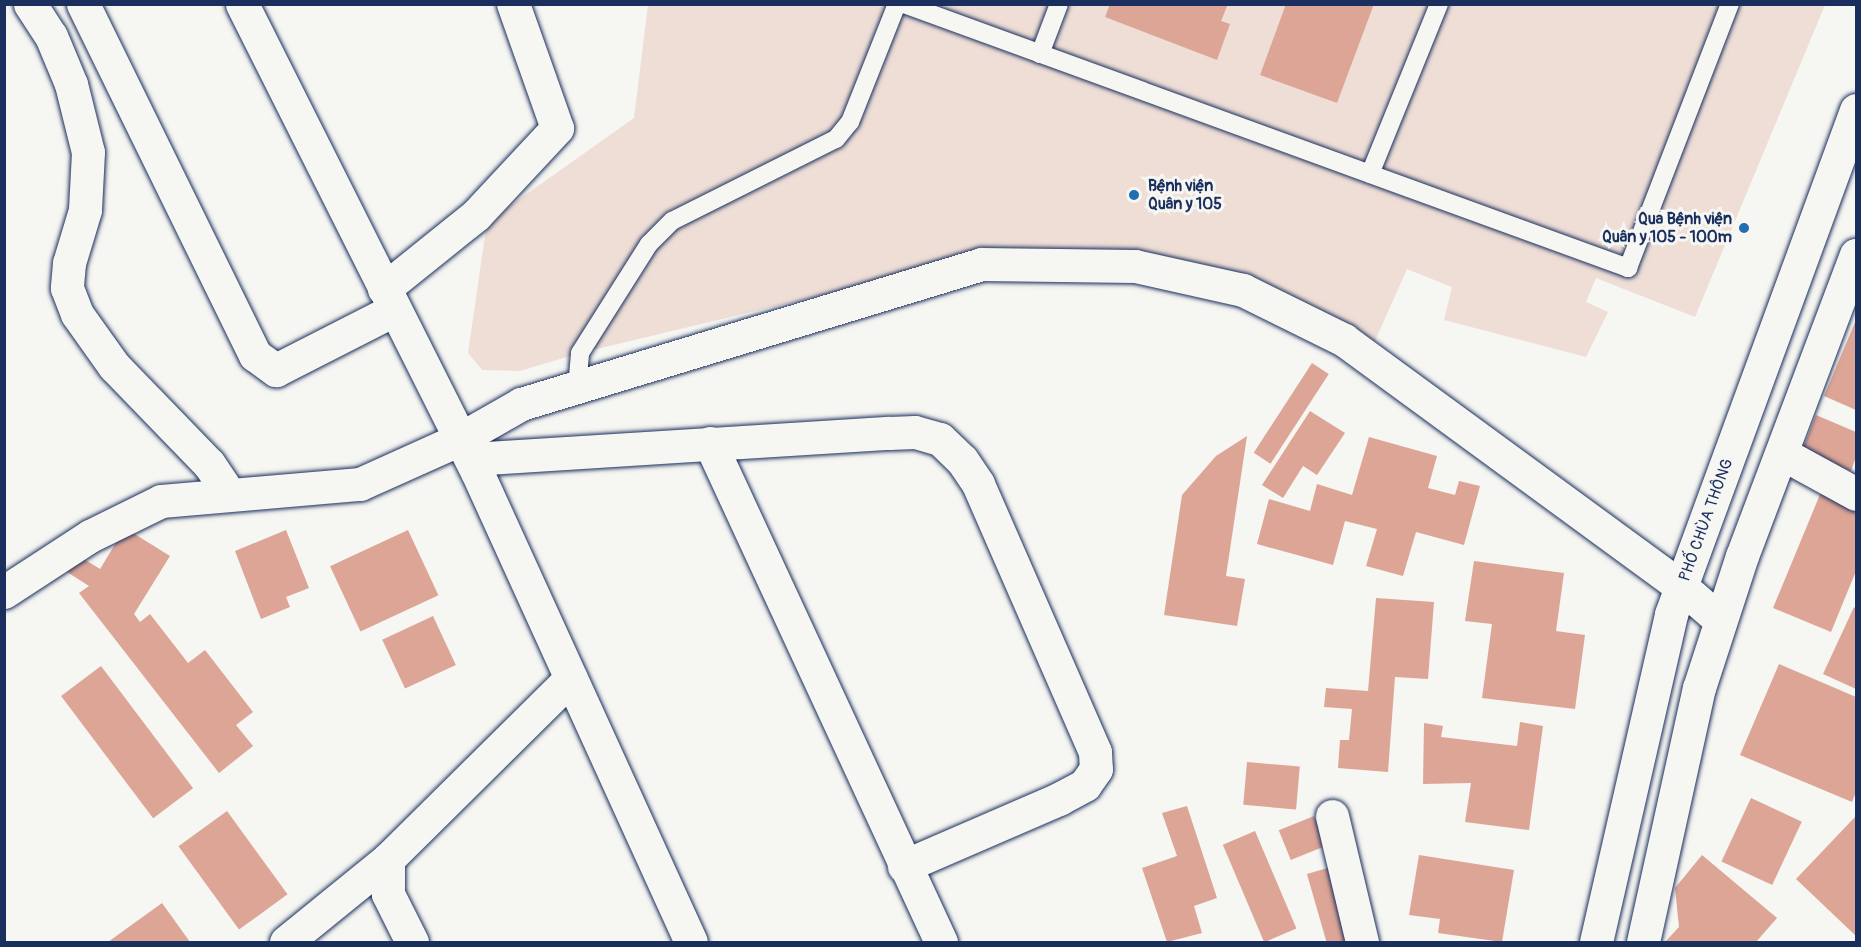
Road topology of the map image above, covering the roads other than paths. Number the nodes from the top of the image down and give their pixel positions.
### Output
1 (30, 4) edge
2 (82, 4) edge
3 (242, 4) edge
4 (513, 4) edge
5 (897, 4) edge
6 (904, 4) edge
7 (1059, 4) edge
8 (1439, 4) edge
9 (1730, 4) edge
10 (1040, 54) junction
11 (1857, 110) edge
12 (1370, 174) junction
13 (1857, 255) edge
14 (389, 299) junction
15 (577, 388) junction
16 (710, 443) junction
17 (464, 449) junction
18 (1783, 454) junction
19 (1857, 494) edge
20 (230, 495) junction
21 (1682, 587) junction
22 (4, 592) edge
23 (1720, 620) junction
24 (571, 678) junction
25 (1332, 816) dead end
26 (388, 859) junction
27 (904, 866) junction
28 (286, 942) edge
29 (412, 942) edge
30 (691, 942) edge
31 (941, 942) edge
32 (1362, 942) edge
33 (1596, 942) edge
34 (1643, 942) edge

1 - 20 main road
2 - 14 main road
3 - 14 main road
4 - 14 main road
5 - 15 lane
6 - 10 lane
7 - 10 lane
8 - 12 lane
9 - 12 lane
10 - 12 lane
11 - 21 main road, PHỐ CHÙA THÔNG
13 - 18 main road
14 - 17 main road
15 - 17 main road
15 - 21 main road
16 - 17 main road
16 - 27 main road
16 - 27 main road
17 - 20 main road
17 - 24 main road
18 - 19 main road
18 - 23 main road
20 - 22 main road
21 - 23 main road
21 - 33 main road, PHỐ CHÙA THÔNG
23 - 34 main road
24 - 26 main road
24 - 30 main road
25 - 32 main road
26 - 28 main road
26 - 29 main road
27 - 31 main road

